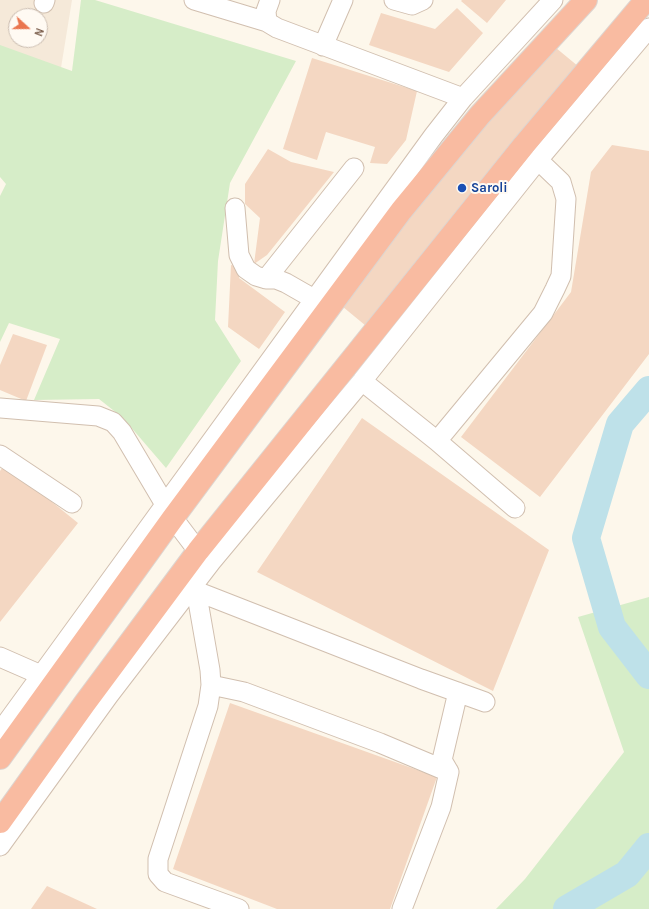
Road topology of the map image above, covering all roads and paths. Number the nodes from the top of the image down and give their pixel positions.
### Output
1 (194, 0) edge
2 (270, 0) edge
3 (343, 0) edge
4 (394, 0) edge
5 (423, 0) edge
6 (554, 0) edge
7 (646, 0) edge
8 (583, 4) edge
9 (272, 25) junction
10 (649, 28) edge
11 (316, 43) junction
12 (613, 55) junction
13 (463, 98) junction
14 (538, 160) junction
15 (354, 168) dead end
16 (235, 208) dead end
17 (266, 279) junction
18 (314, 299) junction
19 (362, 380) junction
20 (0, 408) edge
21 (437, 441) junction
22 (0, 455) edge
23 (72, 503) dead end
24 (515, 508) dead end
25 (168, 511) junction
26 (205, 556) junction
27 (195, 588) junction
28 (0, 656) edge
29 (41, 675) junction
30 (211, 686) junction
31 (458, 692) junction
32 (485, 702) dead end
33 (0, 732) edge
34 (0, 758) edge
35 (449, 772) junction
36 (0, 822) edge
37 (0, 846) edge
38 (240, 909) edge
39 (402, 909) edge

1 - 9 street
2 - 9 street
3 - 11 street
4 - 5 street
6 - 13 street
7 - 12 highway
8 - 25 highway
9 - 11 street
10 - 12 street
11 - 13 street
12 - 14 street
12 - 26 highway
13 - 18 street
14 - 19 street
14 - 21 street
15 - 17 street
16 - 17 street
17 - 18 street
18 - 25 street
19 - 21 street
19 - 26 street
20 - 25 street
21 - 24 street
22 - 23 street
25 - 26 street
25 - 29 street
25 - 34 highway
26 - 27 street
26 - 36 highway
27 - 30 street
27 - 31 street
27 - 37 street
28 - 29 street
29 - 33 street
30 - 35 street
30 - 38 street
31 - 32 street
31 - 35 street
35 - 39 street

